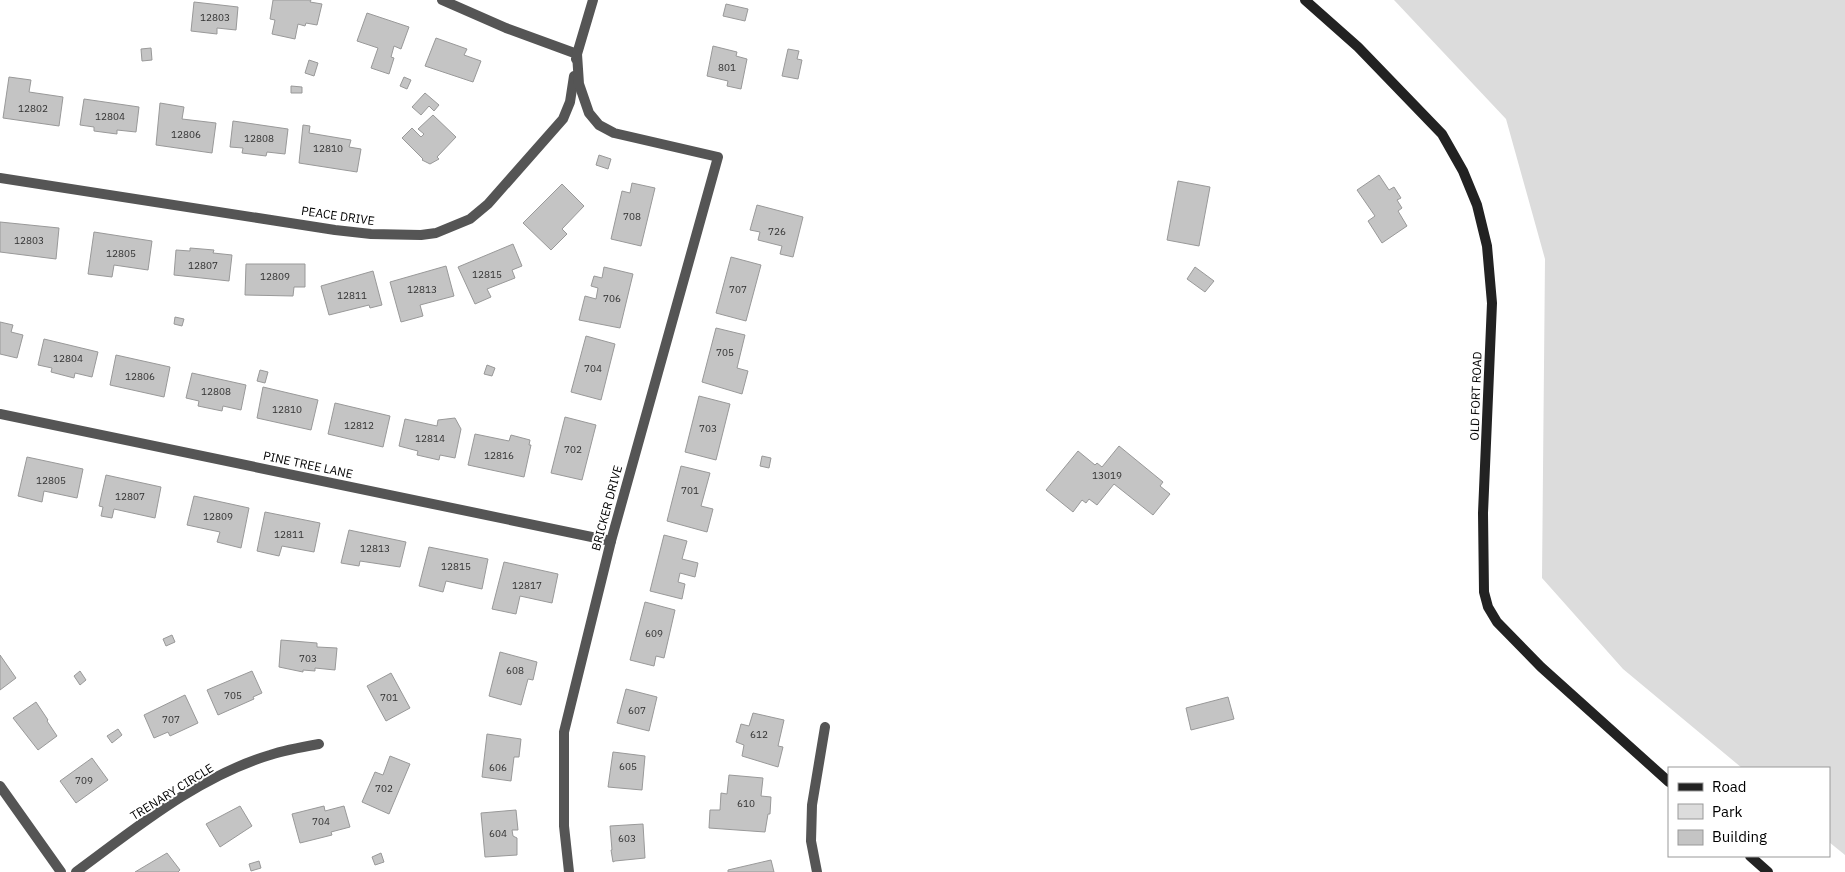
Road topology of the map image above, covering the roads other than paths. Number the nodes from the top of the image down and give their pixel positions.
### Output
1 (442, 0) edge
2 (593, 0) edge
3 (1305, 0) edge
4 (577, 54) junction
5 (0, 178) edge
6 (0, 414) edge
7 (610, 541) junction
8 (825, 727) dead end
9 (318, 744) dead end
10 (1668, 781) edge
11 (0, 786) edge
12 (1751, 857) edge
13 (60, 872) edge
14 (76, 872) edge
15 (569, 872) edge
16 (817, 872) edge
17 (1768, 872) edge

1 - 4 street
2 - 4 street
3 - 10 main road, OLD FORT ROAD
4 - 5 street, PEACE DRIVE
4 - 7 street, BRICKER DRIVE
6 - 7 street, PINE TREE LANE
7 - 15 street, BRICKER DRIVE
8 - 16 street
9 - 14 street, TRENARY CIRCLE
11 - 13 street
12 - 17 main road

